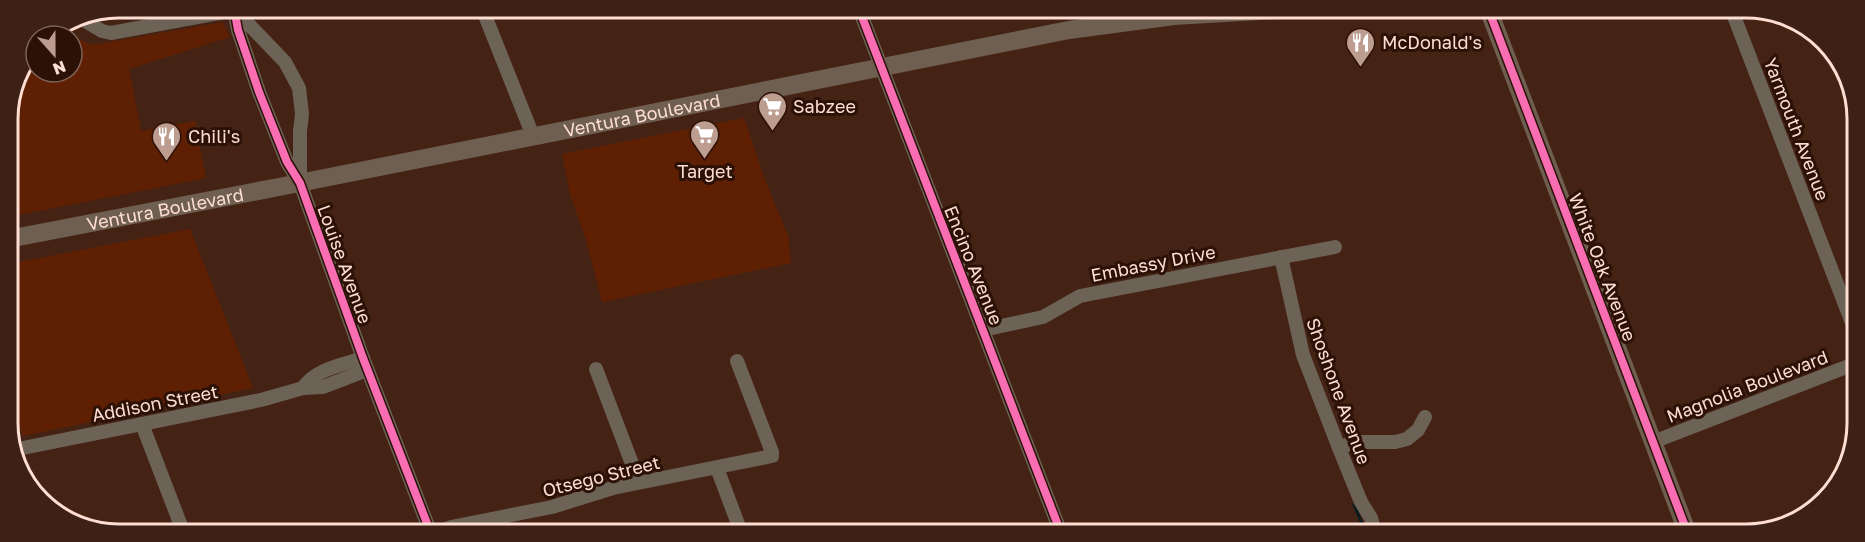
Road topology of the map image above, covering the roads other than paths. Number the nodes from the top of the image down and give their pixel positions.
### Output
1 (188, 18) edge
2 (236, 18) edge
3 (243, 18) edge
4 (486, 18) edge
5 (863, 18) edge
6 (1156, 18) edge
7 (1492, 18) edge
8 (1735, 18) edge
9 (88, 23) edge
10 (882, 67) junction
11 (533, 136) junction
12 (300, 183) junction
13 (18, 237) edge
14 (1335, 247) dead end
15 (1281, 257) junction
16 (1847, 310) edge
17 (983, 330) junction
18 (737, 361) dead end
19 (365, 364) junction
20 (1847, 367) edge
21 (596, 369) dead end
22 (1425, 417) dead end
23 (142, 424) junction
24 (1653, 442) junction
25 (22, 448) edge
26 (1339, 448) junction
27 (717, 468) junction
28 (639, 482) junction
29 (180, 524) edge
30 (427, 524) edge
31 (472, 524) edge
32 (738, 524) edge
33 (1057, 524) edge
34 (1372, 524) edge
35 (1684, 524) edge

1 - 9 street
2 - 12 street, Louise Avenue
3 - 12 street, Louise Avenue
4 - 11 street
5 - 10 street, Encino Avenue
6 - 10 main road, Ventura Boulevard
7 - 24 main road, White Oak Avenue
8 - 16 street, Yarmouth Avenue
10 - 11 main road, Ventura Boulevard
10 - 17 street, Encino Avenue
11 - 12 main road, Ventura Boulevard
12 - 13 main road, Ventura Boulevard
12 - 19 street, Louise Avenue
14 - 15 street, Embassy Drive
15 - 17 street, Embassy Drive
15 - 26 street, Shoshone Avenue
17 - 33 street, Encino Avenue
18 - 27 street, Otsego Street
19 - 23 street, Addison Street
19 - 30 street, Louise Avenue
20 - 24 street, Magnolia Boulevard
21 - 28 street
22 - 26 street
23 - 25 street, Addison Street
23 - 29 street
24 - 35 main road, White Oak Avenue
26 - 34 street, Shoshone Avenue
27 - 28 street, Otsego Street
27 - 32 street
28 - 31 street, Otsego Street

